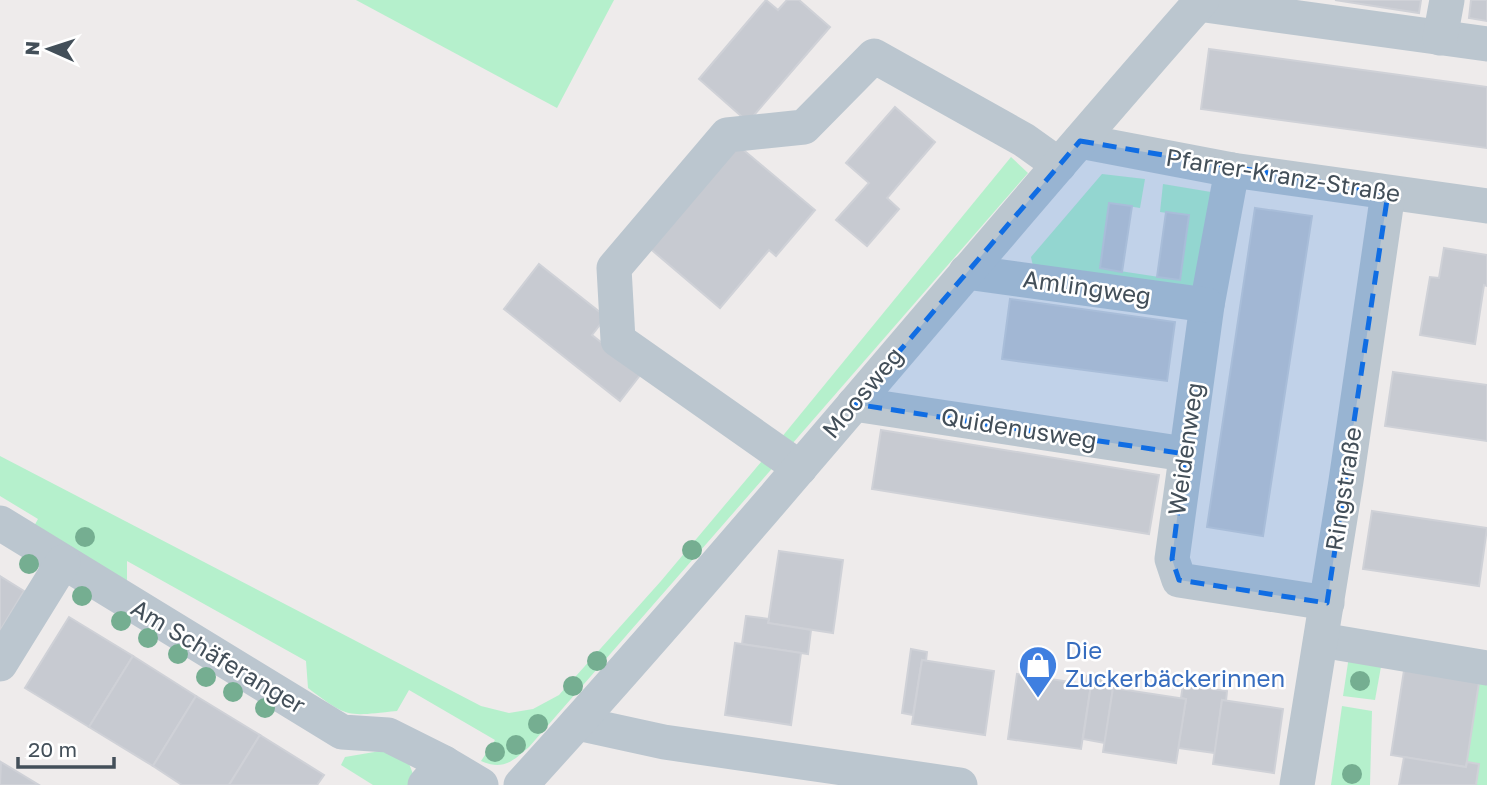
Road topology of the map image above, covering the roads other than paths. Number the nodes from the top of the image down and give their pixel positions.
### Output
1 (1447, 0) edge
2 (1200, 2) edge
3 (1440, 38) junction
4 (1487, 44) edge
5 (1069, 153) junction
6 (1232, 170) junction
7 (1388, 193) junction
8 (1487, 206) edge
9 (966, 272) junction
10 (1208, 305) junction
11 (854, 404) junction
12 (1185, 454) junction
13 (800, 468) junction
14 (0, 523) edge
15 (63, 562) junction
16 (1326, 603) junction
17 (1321, 640) junction
18 (0, 664) edge
19 (1487, 668) edge
20 (577, 723) junction
21 (435, 774) edge
22 (481, 785) edge
23 (521, 785) edge
24 (960, 785) edge
25 (1297, 785) edge

1 - 3 street
2 - 3 street
2 - 5 street, Moosweg
3 - 4 street
5 - 6 street, Pfarrer-Kranz-Straße
5 - 9 street, Moosweg
5 - 13 street
6 - 7 street, Pfarrer-Kranz-Straße
6 - 10 street, Weidenweg
7 - 8 street, Pfarrer-Kranz-Straße
7 - 16 street, Ringstraße
9 - 10 street, Amlingweg
9 - 11 street, Moosweg
10 - 12 street, Weidenweg
11 - 12 street, Quidenusweg
11 - 13 street, Moosweg
12 - 16 street, Weidenweg
13 - 20 street, Moosweg
14 - 15 street, Am Schäferanger
15 - 18 street
15 - 21 street, Am Schäferanger
16 - 17 street, Ringstraße
17 - 19 street
17 - 25 street, Ringstraße
20 - 23 street, Moosweg
20 - 24 street
21 - 22 street, Am Schäferanger

